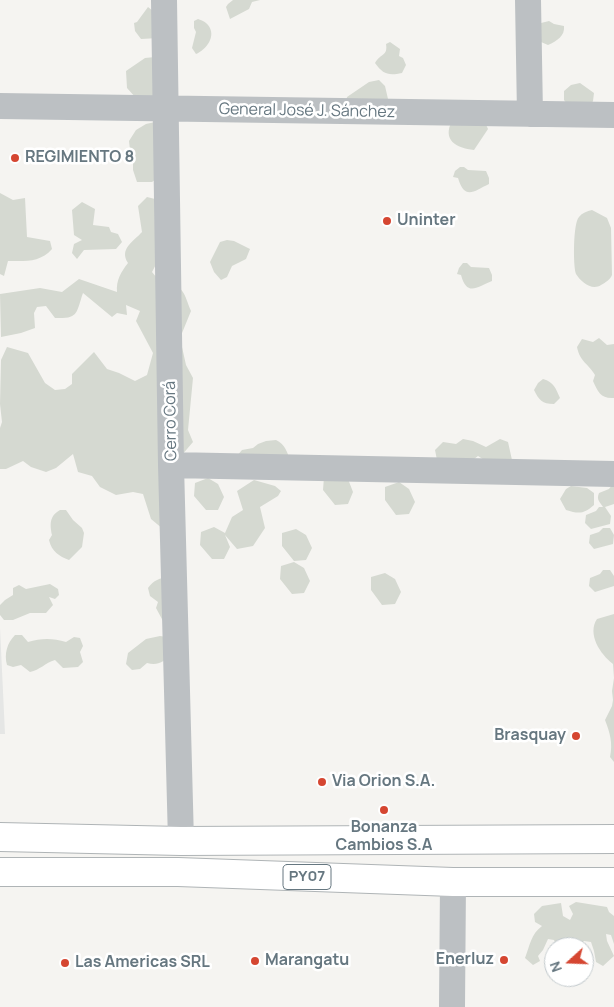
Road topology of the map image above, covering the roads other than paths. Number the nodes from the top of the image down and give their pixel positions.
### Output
1 (164, 0) edge
2 (528, 0) edge
3 (0, 106) edge
4 (166, 109) junction
5 (530, 114) junction
6 (614, 114) edge
7 (171, 465) junction
8 (614, 474) edge
9 (0, 837) edge
10 (614, 839) edge
11 (182, 842) junction
12 (0, 872) edge
13 (453, 882) junction
14 (614, 882) edge
15 (452, 1007) edge

1 - 4 street, Cerro Corá
2 - 5 street
3 - 4 street, General José J. Sánchez
4 - 5 street, General José J. Sánchez
4 - 7 street, Cerro Corá
5 - 6 street, General José J. Sánchez
7 - 8 street
7 - 11 street, Cerro Corá
9 - 11 highway, PY07
10 - 11 highway, PY07
12 - 13 highway, PY07
13 - 14 highway, PY07
13 - 15 street

